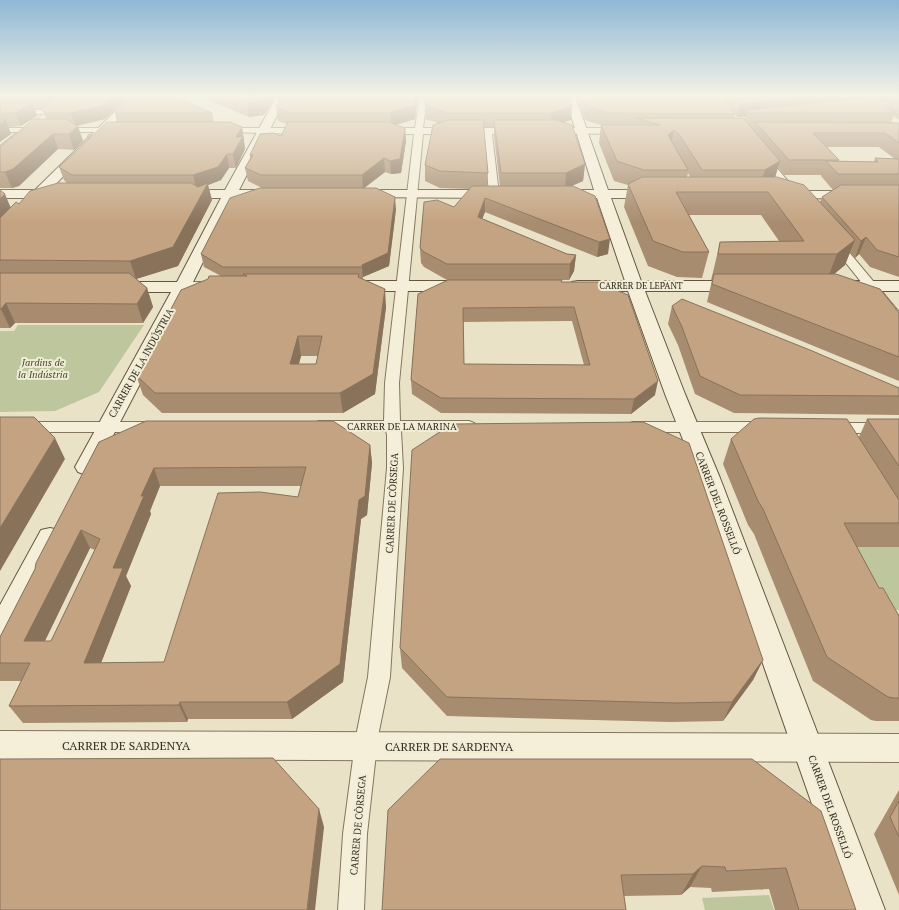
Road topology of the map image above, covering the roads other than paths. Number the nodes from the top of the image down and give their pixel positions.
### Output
1 (16, 138) edge
2 (95, 138) edge
3 (259, 138) edge
4 (418, 138) edge
5 (490, 138) edge
6 (584, 138) edge
7 (0, 150) edge
8 (758, 152) edge
9 (0, 194) edge
10 (40, 194) junction
11 (70, 194) edge
12 (170, 194) edge
13 (231, 194) junction
14 (280, 194) edge
15 (344, 194) edge
16 (412, 194) junction
17 (501, 194) joint
18 (550, 194) edge
19 (602, 194) junction
20 (672, 194) edge
21 (772, 195) edge
22 (795, 195) junction
23 (899, 195) edge
24 (805, 206) edge
25 (0, 234) edge
26 (829, 235) edge
27 (100, 286) edge
28 (330, 286) edge
29 (401, 286) junction
30 (477, 286) edge
31 (562, 286) edge
32 (635, 286) junction
33 (756, 286) edge
34 (827, 286) edge
35 (871, 286) junction
36 (899, 286) edge
37 (235, 287) edge
38 (182, 288) junction
39 (899, 320) edge
40 (392, 425) junction
41 (304, 426) edge
42 (482, 426) edge
43 (688, 426) junction
44 (0, 427) edge
45 (166, 427) edge
46 (615, 427) edge
47 (782, 427) edge
48 (106, 428) junction
49 (813, 428) edge
50 (837, 428) junction
51 (899, 428) edge
52 (848, 446) edge
53 (76, 486) edge
54 (58, 520) edge
55 (0, 631) edge
56 (0, 745) edge
57 (366, 747) junction
58 (809, 747) junction
59 (899, 748) edge
60 (351, 910) edge
61 (868, 910) edge

1 - 7 street
2 - 10 main road
3 - 13 main road, CARRER DE LA INDÚSTRIA
4 - 16 street, CARRER DE CÒRSEGA
5 - 17 street
6 - 19 main road, CARRER DEL ROSSELLÓ
8 - 22 street
9 - 10 main road
10 - 11 main road
10 - 25 main road
12 - 13 main road
13 - 14 main road
13 - 38 main road, CARRER DE LA INDÚSTRIA
15 - 16 main road
16 - 17 main road
16 - 29 street, CARRER DE CÒRSEGA
18 - 19 main road
19 - 20 main road
19 - 32 main road, CARRER DEL ROSSELLÓ
21 - 22 main road
22 - 23 main road
22 - 24 street
26 - 35 street
27 - 38 main road
28 - 29 main road
29 - 30 main road
29 - 40 street, CARRER DE CÒRSEGA
31 - 32 main road, CARRER DE LEPANT
32 - 33 main road, CARRER DE LEPANT
32 - 43 main road, CARRER DEL ROSSELLÓ
34 - 35 main road
35 - 36 main road
35 - 39 street
37 - 38 main road
38 - 48 main road, CARRER DE LA INDÚSTRIA
40 - 41 street, CARRER DE LA MARINA
40 - 42 street, CARRER DE LA MARINA
40 - 57 street, CARRER DE CÒRSEGA
43 - 46 street
43 - 47 street
43 - 58 main road, CARRER DEL ROSSELLÓ
44 - 48 street
45 - 48 street
48 - 53 main road, CARRER DE LA INDÚSTRIA
49 - 50 street
50 - 51 street
50 - 52 street
54 - 55 main road
56 - 57 street, CARRER DE SARDENYA
57 - 58 street, CARRER DE SARDENYA
57 - 60 street, CARRER DE CÒRSEGA
58 - 59 street, CARRER DE SARDENYA
58 - 61 main road, CARRER DEL ROSSELLÓ

